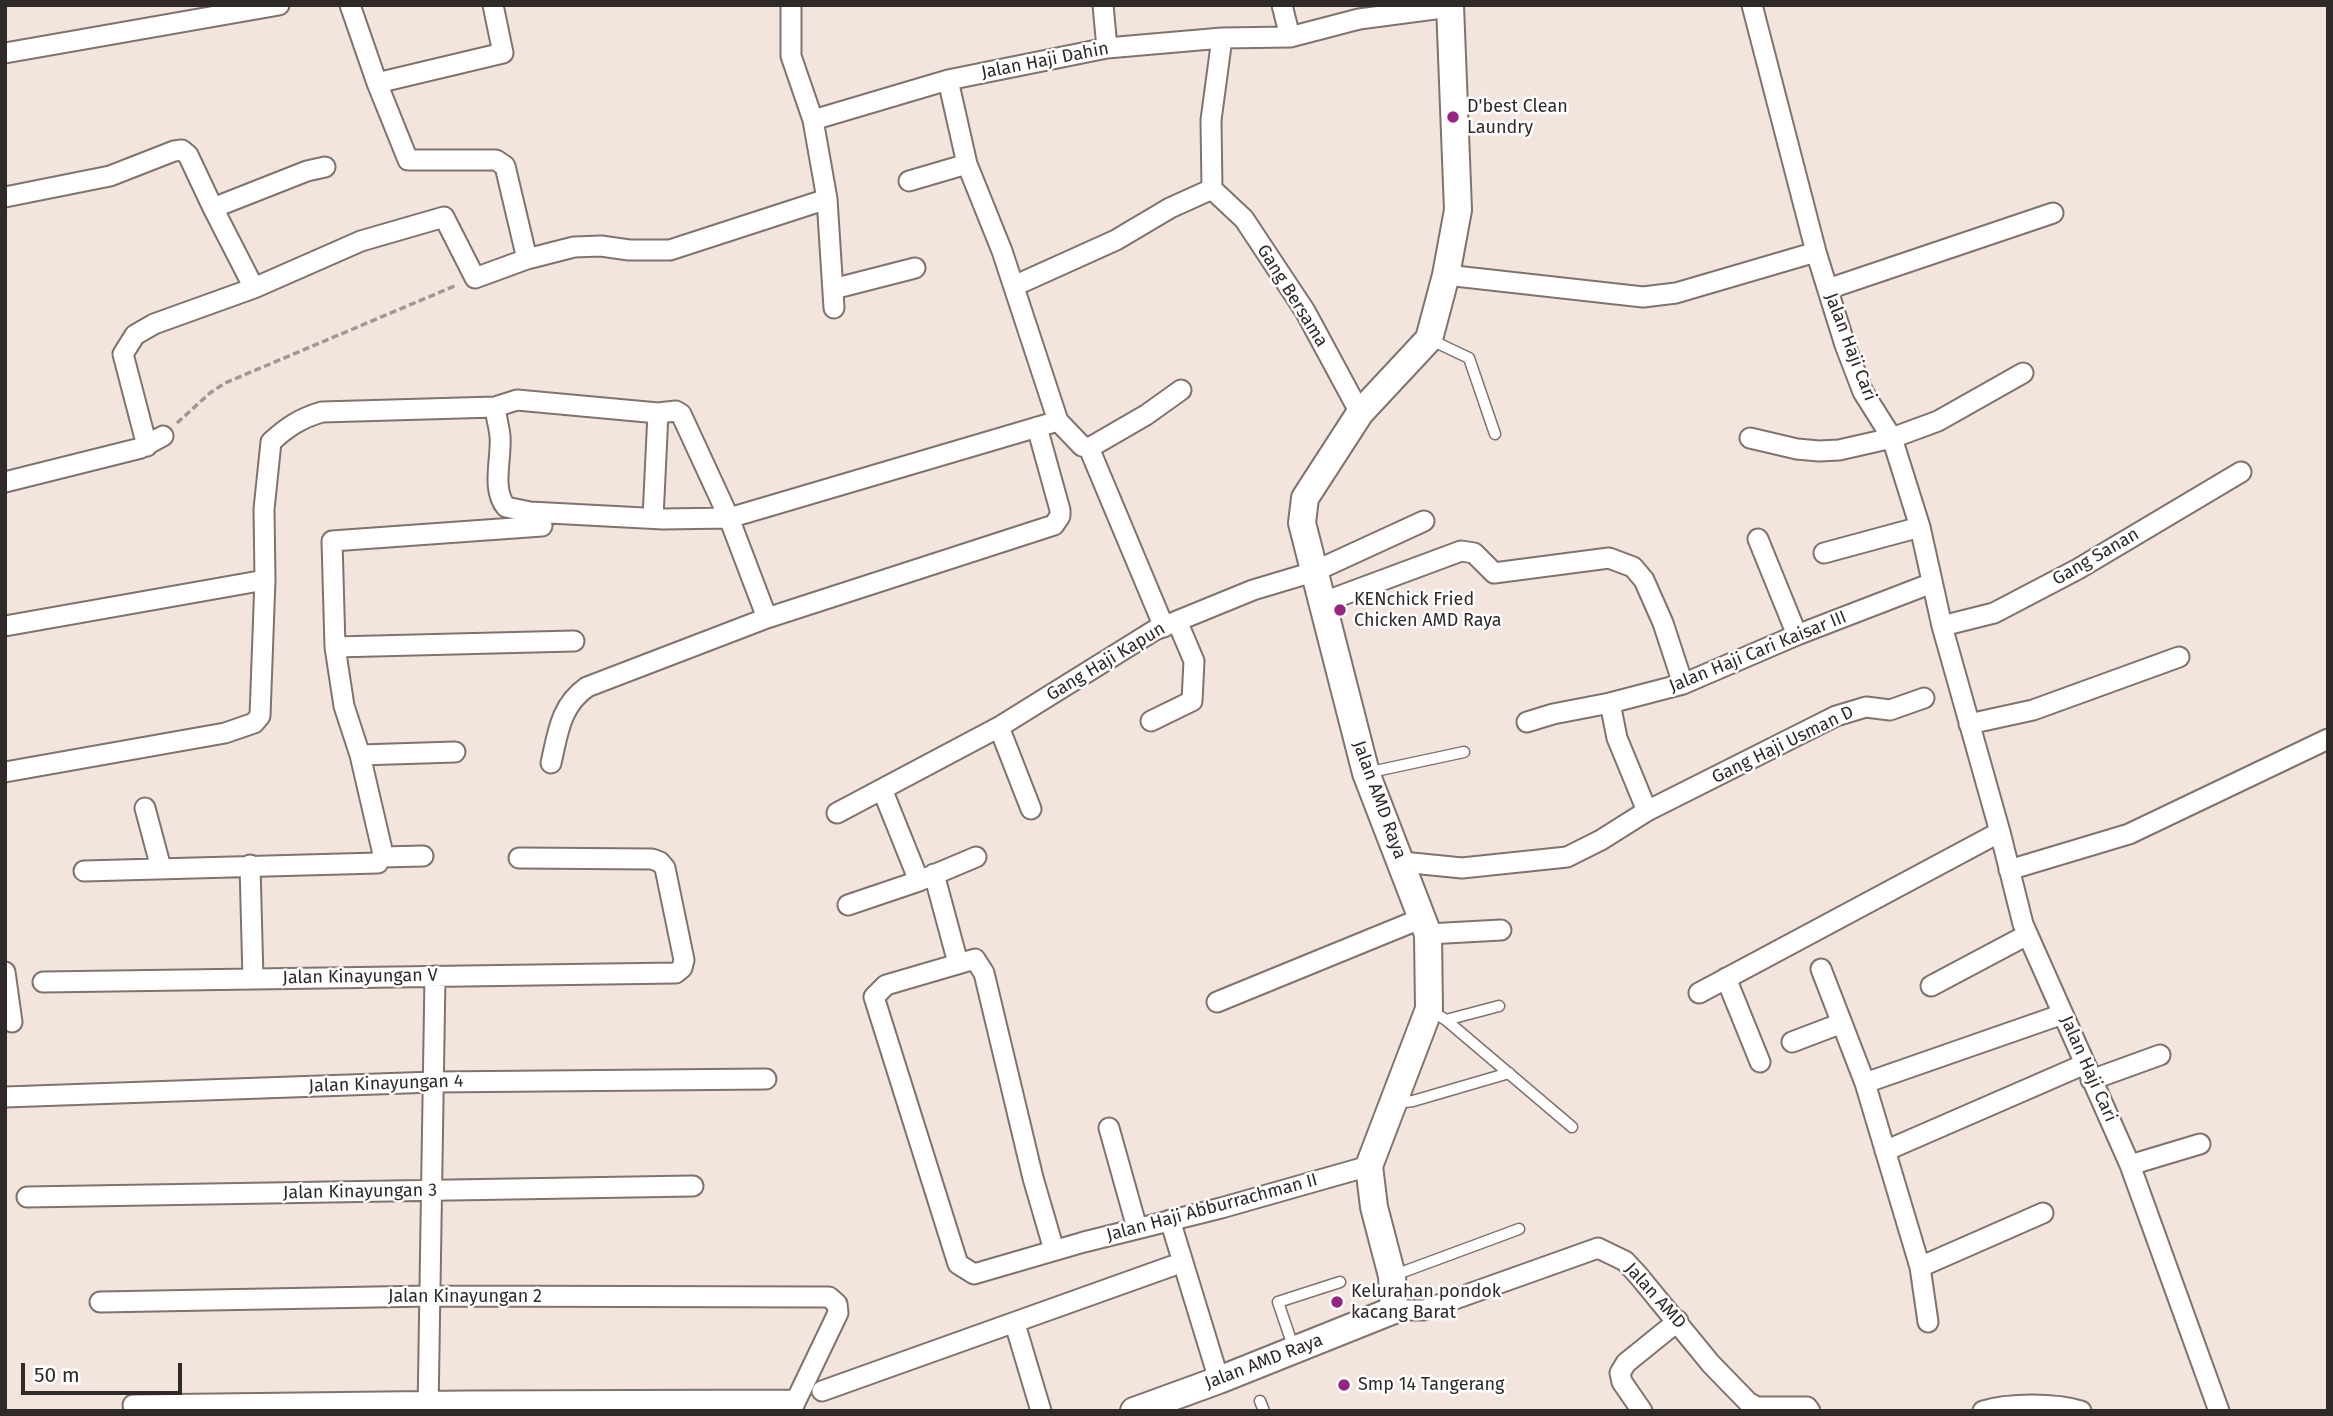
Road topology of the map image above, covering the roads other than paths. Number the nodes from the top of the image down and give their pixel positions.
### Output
1 (279, 5) edge
2 (350, 5) edge
3 (493, 5) edge
4 (791, 5) edge
5 (1103, 5) edge
6 (1282, 5) edge
7 (1752, 5) edge
8 (1450, 6) edge
9 (1357, 12) edge
10 (1290, 37) junction
11 (1222, 38) junction
12 (1107, 48) junction
13 (5, 52) edge
14 (947, 80) junction
15 (377, 83) junction
16 (813, 120) junction
17 (968, 164) junction
18 (325, 167) dead end
19 (909, 181) dead end
20 (1212, 189) junction
21 (5, 197) edge
22 (827, 199) junction
23 (213, 208) junction
24 (2053, 213) dead end
25 (1816, 252) junction
26 (527, 259) junction
27 (915, 268) dead end
28 (1446, 275) junction
29 (1014, 286) junction
30 (254, 288) junction
31 (1828, 289) junction
32 (1429, 339) junction
33 (2023, 373) dead end
34 (1181, 390) dead end
35 (495, 407) junction
36 (1360, 412) junction
37 (658, 413) junction
38 (1058, 421) junction
39 (1037, 427) junction
40 (1495, 434) dead end
41 (1750, 438) dead end
42 (1892, 438) junction
43 (1089, 448) junction
44 (2241, 471) dead end
45 (5, 482) edge
46 (653, 518) junction
47 (729, 518) junction
48 (1424, 521) dead end
49 (542, 527) dead end
50 (1920, 527) junction
51 (1758, 540) dead end
52 (1824, 553) dead end
53 (1313, 572) junction
54 (265, 580) junction
55 (1932, 583) junction
56 (1321, 603) junction
57 (767, 618) junction
58 (1170, 624) junction
59 (5, 626) edge
60 (1942, 626) junction
61 (1797, 635) junction
62 (574, 641) dead end
63 (335, 647) junction
64 (2179, 657) dead end
65 (1683, 684) junction
66 (1924, 698) dead end
67 (1610, 703) junction
68 (1151, 721) dead end
69 (1527, 722) dead end
70 (1969, 724) junction
71 (999, 727) junction
72 (2328, 739) edge
73 (455, 752) dead end
74 (1464, 752) dead end
75 (360, 755) junction
76 (551, 763) dead end
77 (5, 772) edge
78 (1366, 773) junction
79 (882, 789) junction
80 (145, 808) dead end
81 (1031, 809) dead end
82 (1647, 811) junction
83 (837, 813) dead end
84 (2000, 832) junction
85 (423, 856) dead end
86 (976, 856) dead end
87 (382, 857) junction
88 (519, 858) dead end
89 (1402, 862) junction
90 (250, 865) junction
91 (161, 868) junction
92 (2009, 870) junction
93 (84, 871) dead end
94 (926, 877) junction
95 (848, 905) dead end
96 (1424, 927) junction
97 (1501, 930) dead end
98 (2028, 935) junction
99 (958, 963) junction
100 (1821, 970) dead end
101 (5, 972) edge
102 (435, 976) junction
103 (1726, 978) junction
104 (253, 979) junction
105 (43, 982) dead end
106 (1931, 986) dead end
107 (1699, 993) dead end
108 (1217, 1002) dead end
109 (1499, 1006) dead end
110 (2063, 1014) junction
111 (1437, 1015) junction
112 (12, 1022) dead end
113 (1842, 1023) junction
114 (1792, 1042) dead end
115 (2160, 1055) dead end
116 (1760, 1062) dead end
117 (2088, 1072) junction
118 (1509, 1073) junction
119 (766, 1079) dead end
120 (433, 1082) junction
121 (1865, 1083) junction
122 (5, 1097) edge
123 (1393, 1103) junction
124 (1572, 1126) dead end
125 (1109, 1128) dead end
126 (2200, 1144) dead end
127 (1885, 1151) junction
128 (1369, 1166) junction
129 (2130, 1166) junction
130 (693, 1186) dead end
131 (432, 1191) junction
132 (27, 1197) dead end
133 (2043, 1213) dead end
134 (1170, 1220) junction
135 (1137, 1228) junction
136 (1519, 1229) dead end
137 (1055, 1250) junction
138 (1172, 1266) dead end
139 (1920, 1267) junction
140 (1392, 1276) junction
141 (1340, 1282) dead end
142 (430, 1296) junction
143 (100, 1301) dead end
144 (1394, 1310) junction
145 (1678, 1321) junction
146 (1928, 1322) dead end
147 (1015, 1324) junction
148 (1295, 1351) junction
149 (1219, 1380) junction
150 (822, 1391) dead end
151 (133, 1405) dead end
152 (793, 1405) edge
153 (428, 1406) edge
154 (1769, 1409) edge
155 (1041, 1411) edge
156 (1134, 1411) edge
157 (1642, 1411) edge
158 (1810, 1411) edge
159 (1983, 1411) edge
160 (2081, 1411) edge
161 (2219, 1411) edge

1 - 13 street
2 - 15 street
3 - 15 street
4 - 16 street
5 - 12 street
6 - 10 street
7 - 25 street, Jalan Haji Cari
8 - 9 street, Jalan Haji Dahin
8 - 28 street, Jalan AMD Raya
9 - 10 street, Jalan Haji Dahin
10 - 11 street, Jalan Haji Dahin
11 - 12 street, Jalan Haji Dahin
11 - 20 street
12 - 14 street, Jalan Haji Dahin
14 - 16 street, Jalan Haji Dahin
14 - 17 street
15 - 26 street
16 - 22 street
17 - 19 street
17 - 29 street
18 - 23 street
20 - 29 street
20 - 36 street, Gang Bersama
21 - 23 street
22 - 26 street
22 - 27 street
23 - 30 street
24 - 31 street
25 - 28 street
25 - 31 street, Jalan Haji Cari
26 - 30 street
28 - 32 street, Jalan AMD Raya
29 - 38 street
30 - 45 street
31 - 42 street, Jalan Haji Cari
32 - 36 street, Jalan AMD Raya
32 - 40 lane
33 - 42 street
34 - 43 street
35 - 37 street
35 - 46 street
35 - 54 street
36 - 53 street, Jalan AMD Raya
37 - 46 street
37 - 47 street
38 - 39 street
38 - 43 street
39 - 47 street
39 - 57 street
41 - 42 street
42 - 50 street, Jalan Haji Cari
43 - 58 street
44 - 60 street, Gang Sanan
46 - 47 street
47 - 57 street
48 - 53 street, Gang Haji Kapun
49 - 63 street
50 - 52 street
50 - 55 street, Jalan Haji Cari
51 - 61 street
53 - 56 street, Jalan AMD Raya
53 - 58 street, Gang Haji Kapun
54 - 59 street
54 - 77 street
55 - 60 street, Jalan Haji Cari
55 - 61 street, Jalan Haji Cari Kaisar III
56 - 65 street
56 - 78 street, Jalan AMD Raya
57 - 76 street
58 - 68 street
58 - 71 street, Gang Haji Kapun
60 - 70 street, Jalan Haji Cari
61 - 65 street, Jalan Haji Cari Kaisar III
62 - 63 street
63 - 75 street
64 - 70 street
65 - 67 street, Jalan Haji Cari Kaisar III
66 - 82 street, Gang Haji Usman D
67 - 69 street, Jalan Haji Cari Kaisar III
67 - 82 street
70 - 84 street, Jalan Haji Cari
71 - 79 street, Gang Haji Kapun
71 - 81 street
72 - 92 street
73 - 75 street
74 - 78 lane
75 - 87 street
78 - 89 street, Jalan AMD Raya
79 - 83 street, Gang Haji Kapun
79 - 94 street
80 - 91 street
82 - 89 street, Gang Haji Usman D
84 - 92 street, Jalan Haji Cari
84 - 103 street
85 - 87 street
86 - 94 street
87 - 90 street
88 - 102 street, Jalan Kinayungan V
89 - 96 street, Jalan AMD Raya
90 - 91 street
90 - 104 street
91 - 93 street
92 - 98 street, Jalan Haji Cari
94 - 95 street
94 - 99 street
96 - 97 street
96 - 108 street
96 - 111 street, Jalan AMD Raya
98 - 106 street
98 - 110 street, Jalan Haji Cari
99 - 137 street
99 - 137 street, Jalan Haji Abburrachman II
100 - 113 street
101 - 112 street
102 - 104 street, Jalan Kinayungan V
102 - 120 street
103 - 107 street
103 - 116 street
104 - 105 street, Jalan Kinayungan V
109 - 111 lane
110 - 117 street, Jalan Haji Cari
110 - 121 street
111 - 118 lane
111 - 123 street, Jalan AMD Raya
113 - 114 street
113 - 121 street
115 - 117 street
117 - 127 street
117 - 129 street, Jalan Haji Cari
118 - 123 lane
118 - 124 lane
119 - 120 street, Jalan Kinayungan 4
120 - 122 street, Jalan Kinayungan 4
120 - 131 street
121 - 127 street
123 - 128 street, Jalan AMD Raya
125 - 135 street
126 - 129 street
127 - 139 street
128 - 134 street, Jalan Haji Abburrachman II
128 - 140 street, Jalan AMD Raya
129 - 161 street, Jalan Haji Cari
130 - 131 street, Jalan Kinayungan 3
131 - 132 street, Jalan Kinayungan 3
131 - 142 street
133 - 139 street
134 - 135 street, Jalan Haji Abburrachman II
134 - 149 street
135 - 137 street, Jalan Haji Abburrachman II
136 - 140 lane
138 - 147 street
139 - 146 street
140 - 144 street, Jalan AMD Raya
141 - 148 lane
142 - 143 street, Jalan Kinayungan 2
142 - 152 street, Jalan Kinayungan 2
142 - 153 street
144 - 145 street, Jalan AMD
144 - 148 street, Jalan AMD Raya
145 - 154 street, Jalan AMD
145 - 157 street
147 - 150 street
147 - 155 street
148 - 149 street, Jalan AMD Raya
149 - 156 street, Jalan AMD Raya
151 - 153 street
152 - 153 street
154 - 158 street, Jalan AMD
159 - 160 street

